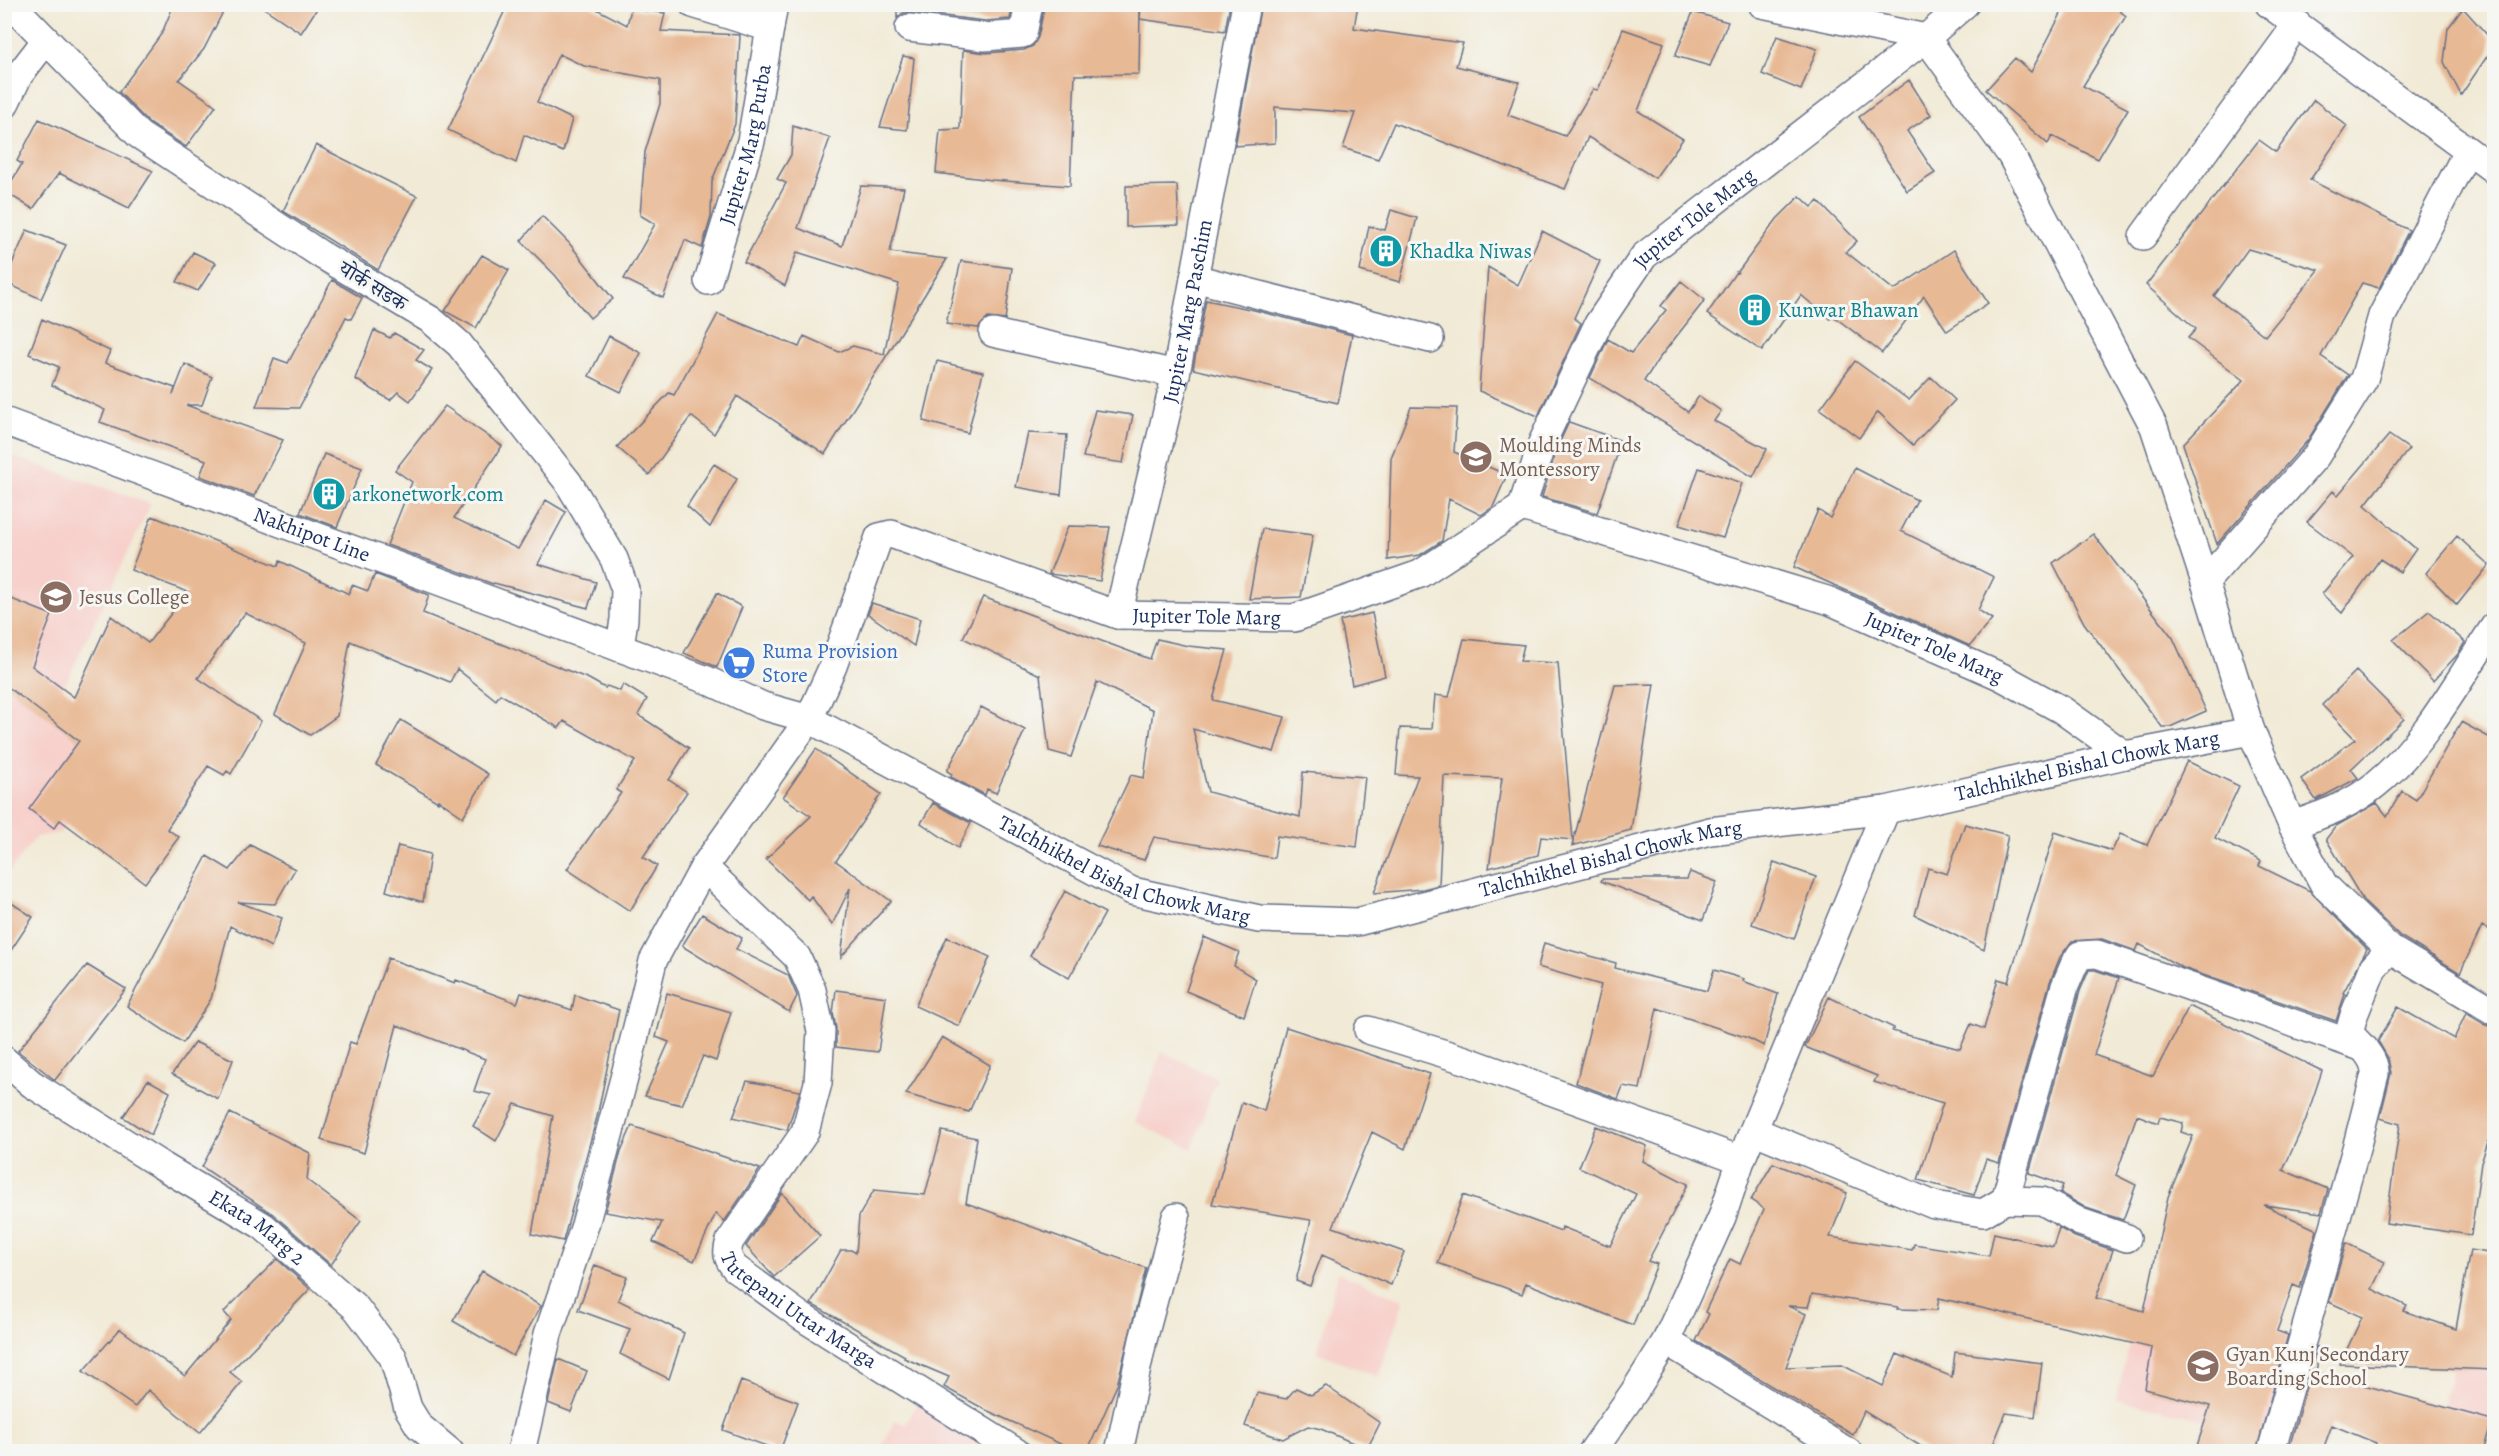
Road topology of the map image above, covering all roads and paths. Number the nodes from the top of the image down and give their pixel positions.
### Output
1 (11, 4) edge
2 (693, 4) edge
3 (1029, 4) edge
4 (1246, 4) edge
5 (1762, 4) edge
6 (1965, 4) edge
7 (2269, 4) edge
8 (772, 16) edge
9 (2297, 24) junction
10 (909, 28) dead end
11 (1926, 38) junction
12 (46, 40) junction
13 (4, 106) edge
14 (2467, 152) junction
15 (2494, 170) edge
16 (2143, 236) dead end
17 (1194, 278) junction
18 (708, 280) dead end
19 (993, 333) dead end
20 (1430, 339) dead end
21 (1176, 375) junction
22 (4, 421) edge
23 (1522, 507) junction
24 (2205, 582) junction
25 (1118, 615) junction
26 (2494, 627) edge
27 (620, 648) junction
28 (809, 719) junction
29 (2251, 731) junction
30 (2125, 755) junction
31 (1886, 810) junction
32 (2292, 825) junction
33 (704, 867) junction
34 (2390, 949) junction
35 (2494, 1011) edge
36 (1368, 1030) dead end
37 (2364, 1048) junction
38 (4, 1060) edge
39 (1755, 1131) junction
40 (1742, 1160) junction
41 (2005, 1200) junction
42 (1176, 1216) dead end
43 (2127, 1238) dead end
44 (1666, 1341) junction
45 (450, 1452) edge
46 (521, 1452) edge
47 (1016, 1452) edge
48 (1119, 1452) edge
49 (1592, 1452) edge
50 (1848, 1452) edge
51 (2271, 1452) edge

1 - 12 street, योर्क सडक
2 - 8 street
3 - 10 street
4 - 17 street, Jupiter Marg Paschim
5 - 11 street
6 - 11 street, Jupiter Tole Marg
7 - 9 street
8 - 18 street, Jupiter Marg Purba
9 - 14 street
9 - 16 street
11 - 23 street, Jupiter Tole Marg
11 - 24 street
12 - 13 street
12 - 27 street, योर्क सडक
14 - 15 street
14 - 24 street
17 - 20 street
17 - 21 street, Jupiter Marg Paschim
19 - 21 street
21 - 25 street, Jupiter Marg Paschim
22 - 27 street, Nakhipot Line
23 - 25 street, Jupiter Tole Marg
23 - 30 street, Jupiter Tole Marg
24 - 29 street
25 - 28 street, Jupiter Tole Marg
26 - 32 street
27 - 28 street, Nakhipot Line
28 - 31 street, Talchhikhel Bishal Chowk Marg
28 - 33 street
29 - 30 street, Talchhikhel Bishal Chowk Marg
29 - 32 street
30 - 31 street, Talchhikhel Bishal Chowk Marg
31 - 39 street
32 - 34 street
33 - 46 street
33 - 47 street, Tutepani Uttar Marga
34 - 35 street
34 - 37 street
36 - 40 street
37 - 41 street
37 - 51 street
38 - 45 street, Ekata Marg 2
39 - 40 street
39 - 41 street
40 - 44 street
41 - 43 street
42 - 48 street
44 - 49 street
44 - 50 street

